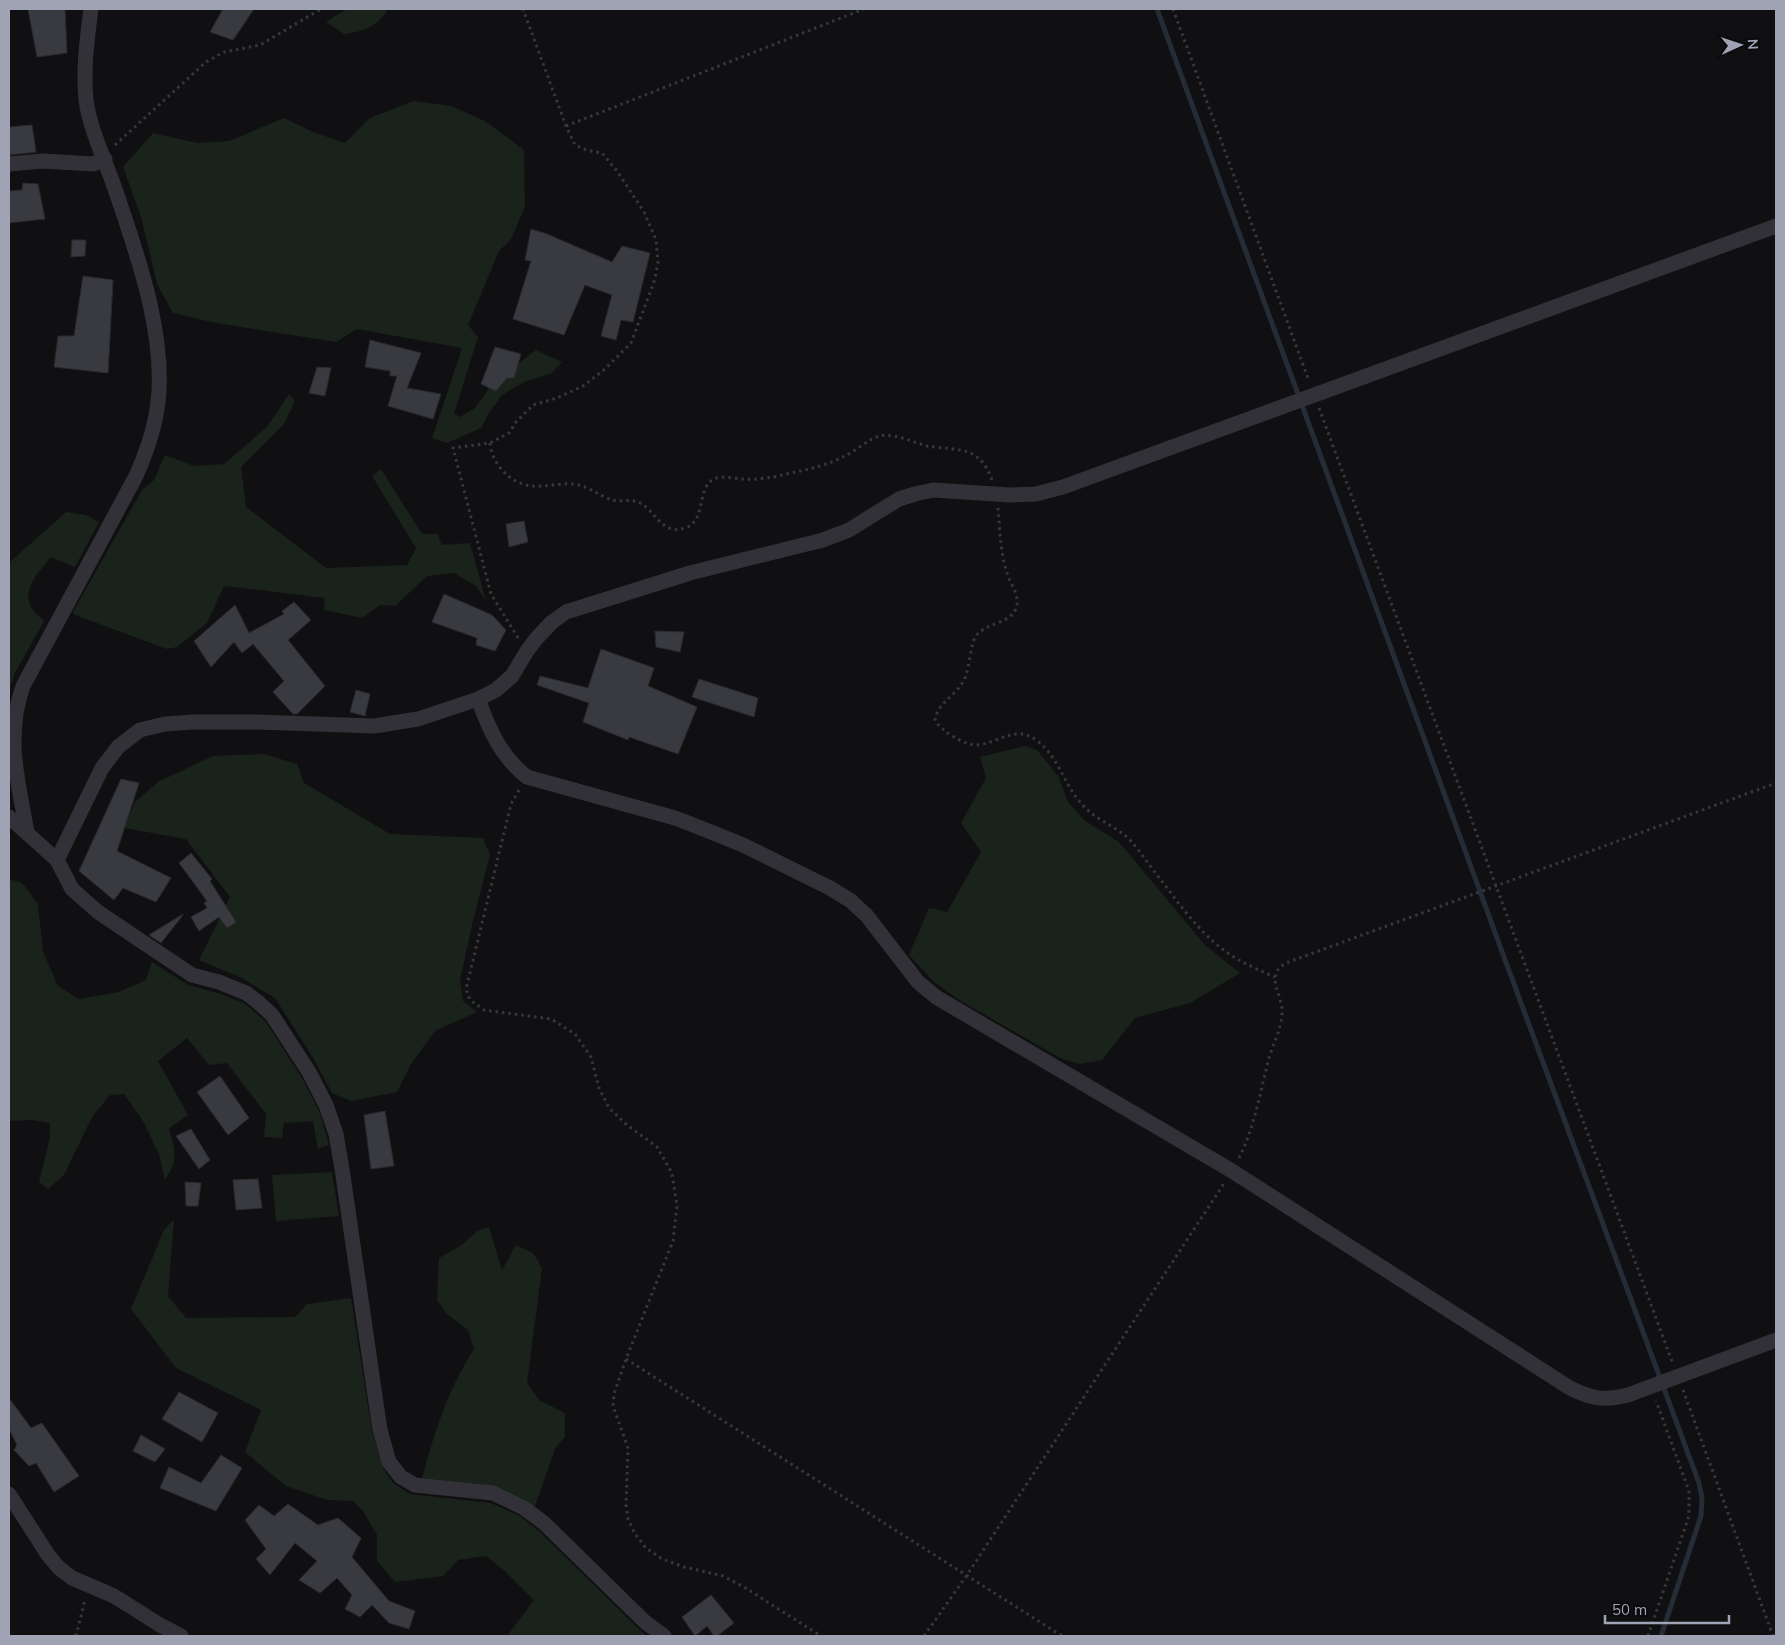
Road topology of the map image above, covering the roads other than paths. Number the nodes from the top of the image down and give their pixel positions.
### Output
1 (91, 9) edge
2 (105, 159) junction
3 (9, 164) edge
4 (1776, 226) edge
5 (478, 699) junction
6 (9, 817) edge
7 (27, 832) junction
8 (57, 860) junction
9 (1776, 1340) edge
10 (9, 1494) edge
11 (182, 1636) edge
12 (664, 1636) edge

1 - 2 street
2 - 3 street
2 - 7 street
4 - 5 street
5 - 8 street
5 - 9 street
6 - 7 street
7 - 8 street
8 - 12 street
10 - 11 street

